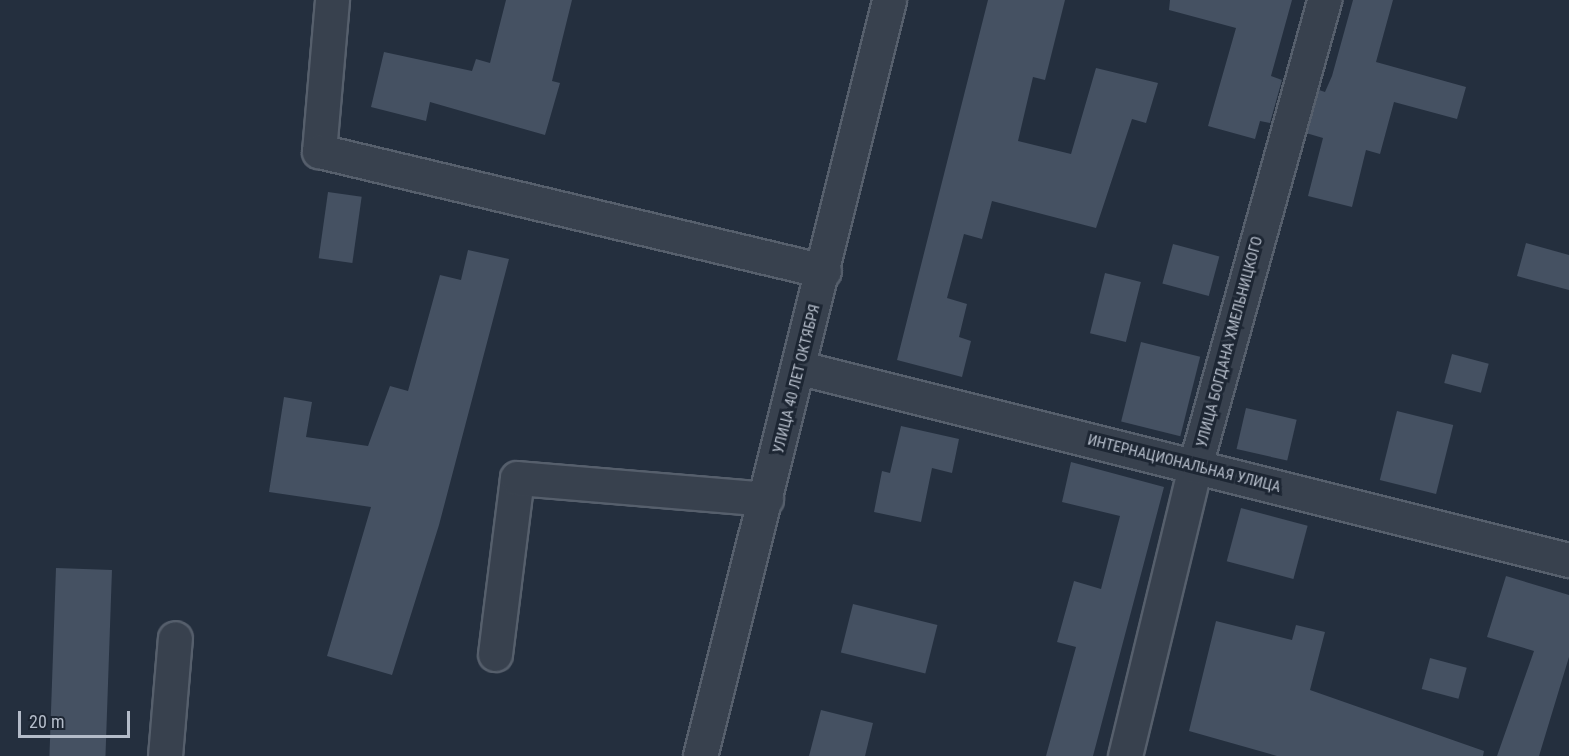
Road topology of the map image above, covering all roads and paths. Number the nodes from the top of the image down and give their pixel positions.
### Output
1 (332, 0) edge
2 (889, 0) edge
3 (1324, 0) edge
4 (824, 272) junction
5 (800, 368) junction
6 (1195, 466) junction
7 (766, 499) junction
8 (1569, 560) edge
9 (175, 638) dead end
10 (495, 654) dead end
11 (165, 756) edge
12 (700, 756) edge
13 (1125, 756) edge

1 - 4 street
2 - 4 street, УЛИЦА 40 ЛЕТ ОКТЯБРЯ
3 - 6 street, УЛИЦА БОГДАНА ХМЕЛЬНИЦКОГО
4 - 5 street, УЛИЦА 40 ЛЕТ ОКТЯБРЯ
5 - 6 street, ИНТЕРНАЦИОНАЛЬНАЯ УЛИЦА
5 - 7 street, УЛИЦА 40 ЛЕТ ОКТЯБРЯ
6 - 8 street, ИНТЕРНАЦИОНАЛЬНАЯ УЛИЦА
6 - 13 street, УЛИЦА БОГДАНА ХМЕЛЬНИЦКОГО
7 - 10 street
7 - 12 street, УЛИЦА 40 ЛЕТ ОКТЯБРЯ
9 - 11 street

